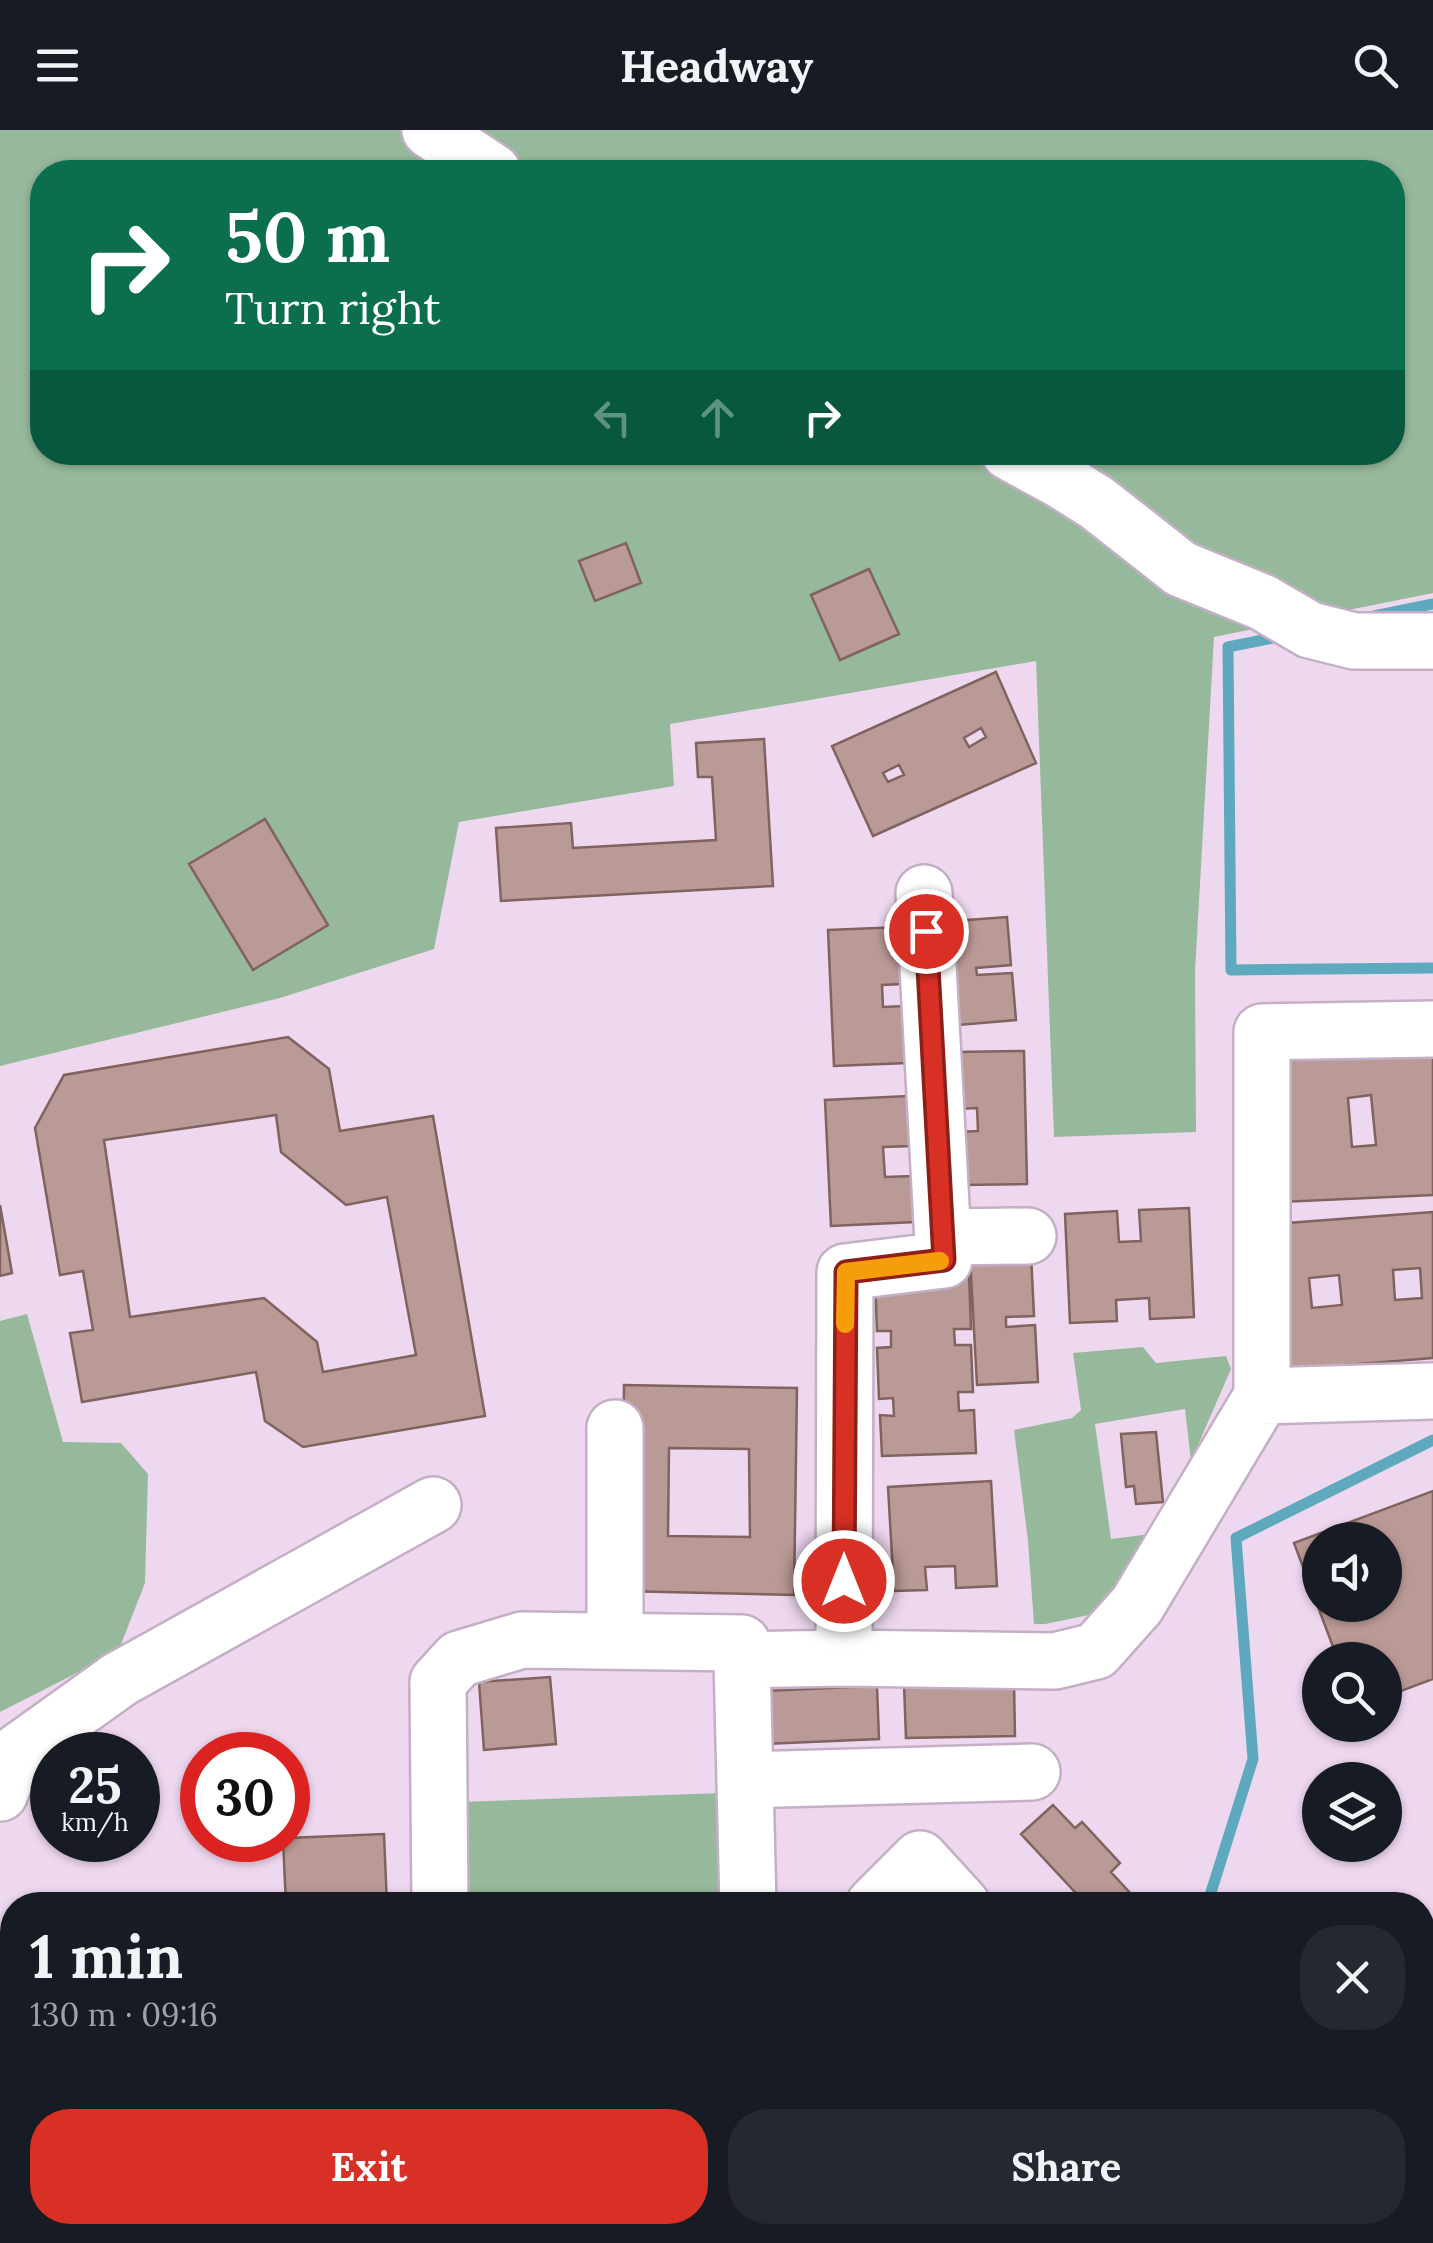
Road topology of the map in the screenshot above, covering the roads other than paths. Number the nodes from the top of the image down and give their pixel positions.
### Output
1 (430, 130) edge
2 (475, 160) edge
3 (1031, 465) edge
4 (1433, 642) edge
5 (924, 893) dead end
6 (1433, 1028) edge
7 (943, 1236) junction
8 (1028, 1236) dead end
9 (1433, 1392) edge
10 (1262, 1396) junction
11 (616, 1428) dead end
12 (434, 1505) dead end
13 (615, 1641) junction
14 (844, 1658) junction
15 (742, 1660) junction
16 (5, 1764) edge
17 (1032, 1772) dead end
18 (917, 1776) junction
19 (745, 1780) junction
20 (920, 1859) junction
21 (440, 1892) edge
22 (748, 1892) edge
23 (887, 1892) edge
24 (950, 1892) edge

1 - 2 street
3 - 4 street
5 - 7 street
6 - 10 street
7 - 8 street
7 - 14 street
9 - 10 street
10 - 14 street
11 - 13 street
12 - 16 street
13 - 15 street
13 - 21 street
14 - 15 street
15 - 19 street
17 - 18 street
18 - 19 street
18 - 20 street
19 - 22 street
20 - 23 street
20 - 24 street

